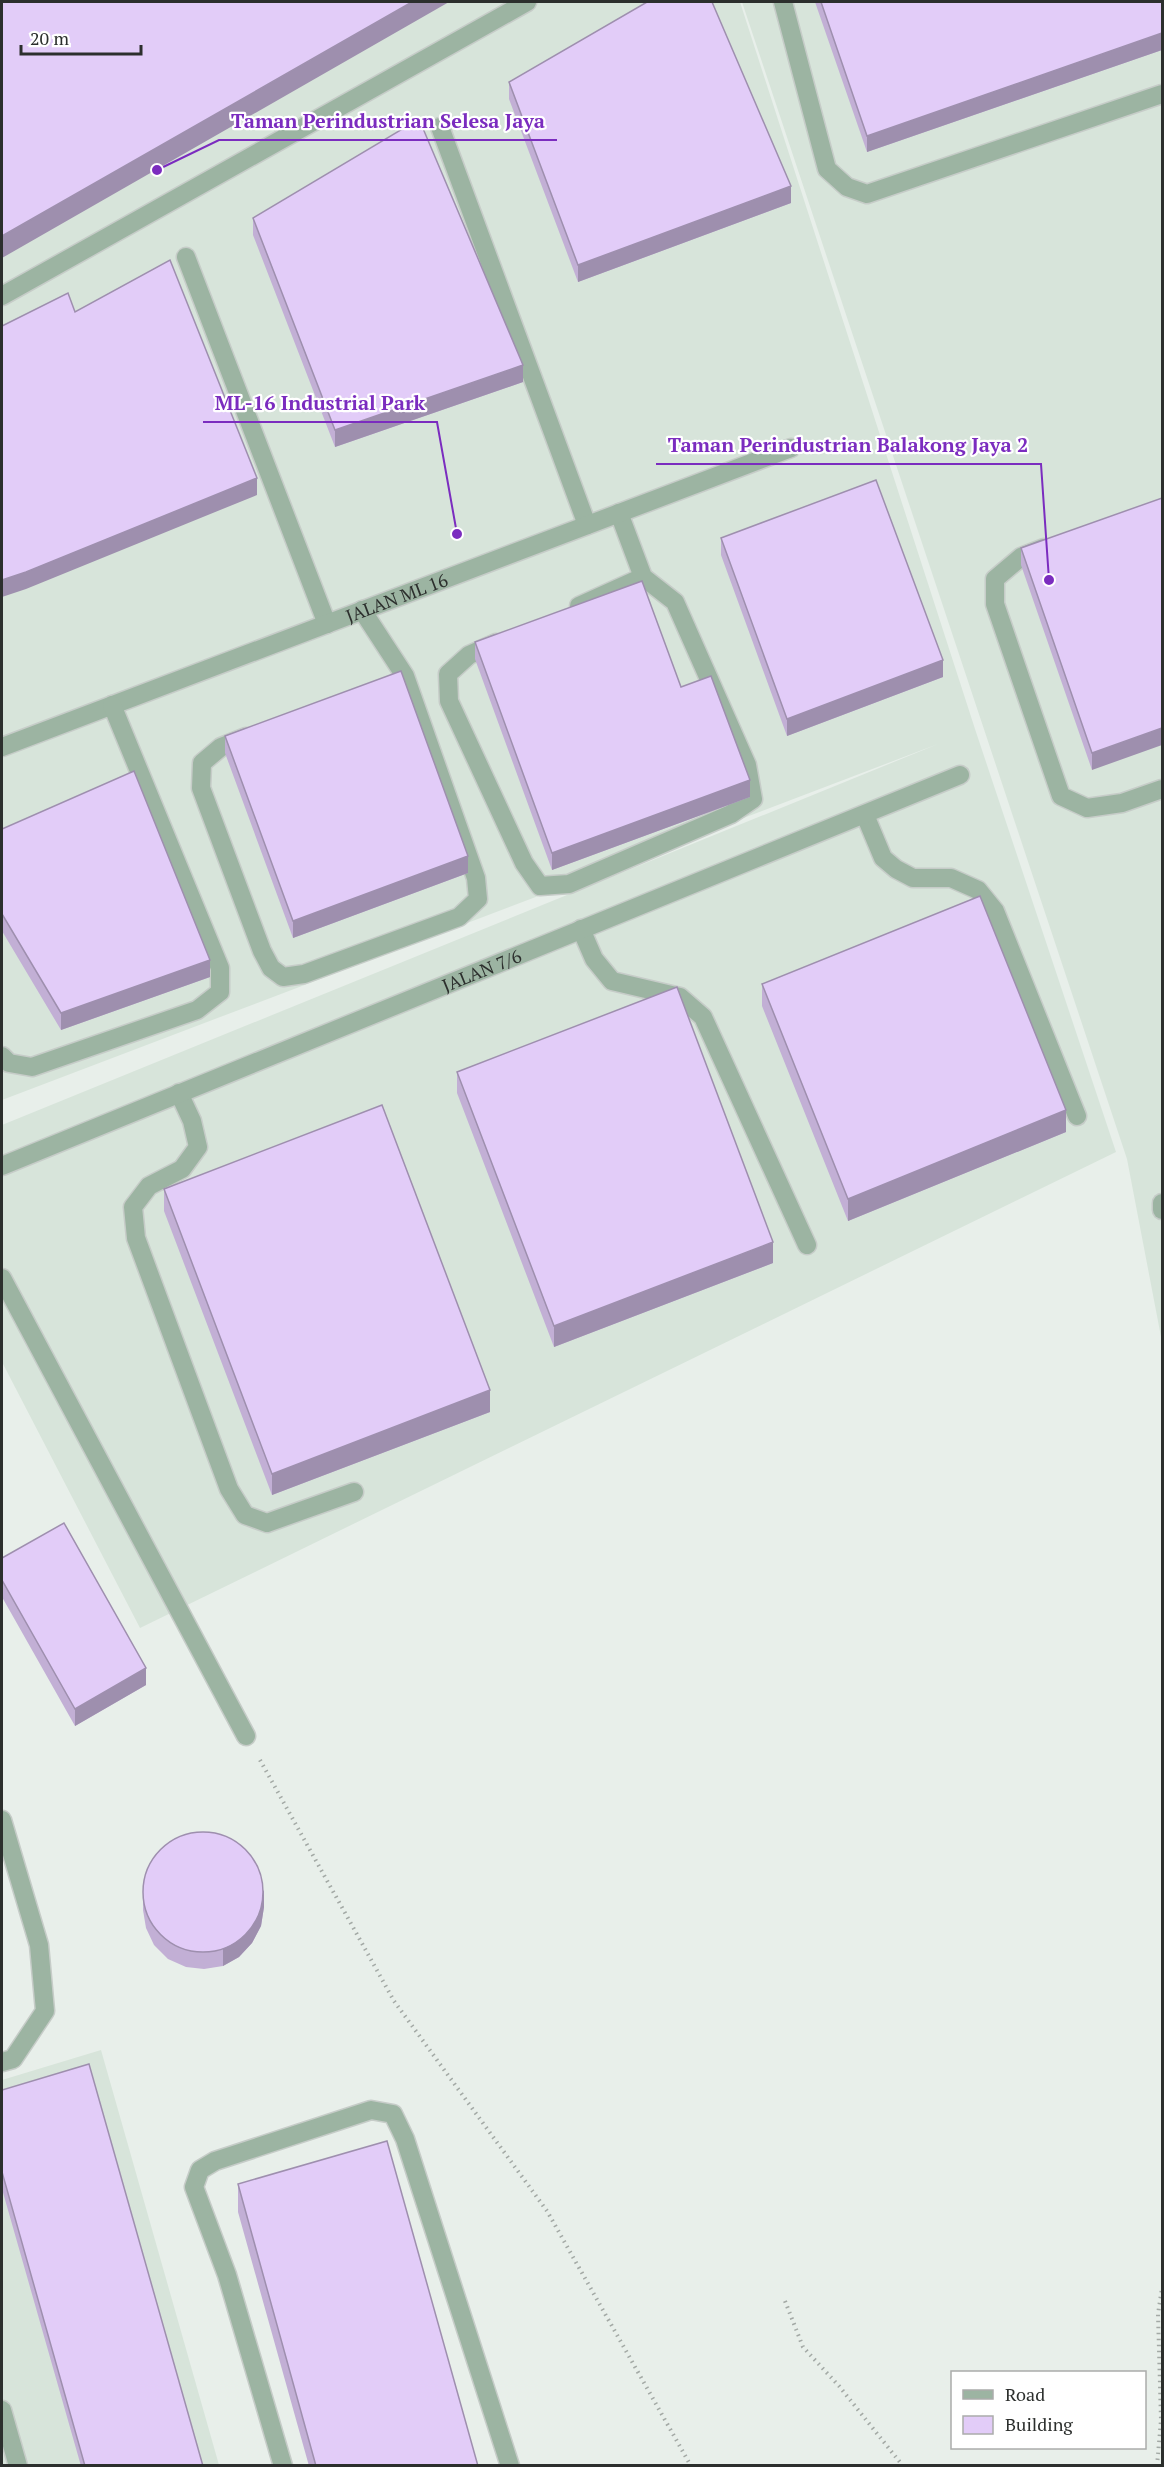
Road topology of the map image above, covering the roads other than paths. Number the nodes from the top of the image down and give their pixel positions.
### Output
1 (527, 2) edge
2 (783, 2) edge
3 (1162, 94) edge
4 (440, 127) dead end
5 (186, 257) dead end
6 (2, 296) edge
7 (791, 448) dead end
8 (619, 513) junction
9 (587, 525) junction
10 (1064, 542) edge
11 (643, 577) junction
12 (362, 610) junction
13 (567, 611) edge
14 (327, 624) junction
15 (513, 635) edge
16 (405, 676) junction
17 (383, 685) edge
18 (112, 705) junction
19 (264, 730) edge
20 (2, 747) edge
21 (960, 775) dead end
22 (1162, 789) edge
23 (865, 814) junction
24 (581, 929) junction
25 (2, 1056) edge
26 (179, 1093) junction
27 (1077, 1116) dead end
28 (2, 1166) edge
29 (1162, 1203) edge
30 (1162, 1210) edge
31 (807, 1245) dead end
32 (2, 1278) edge
33 (354, 1492) dead end
34 (246, 1736) road end
35 (2, 1820) edge
36 (7, 2060) edge
37 (2, 2410) edge
38 (18, 2466) edge
39 (283, 2466) edge
40 (510, 2466) edge

1 - 6 street
2 - 3 street
4 - 9 street
5 - 14 street
7 - 8 street, JALAN ML 16
8 - 9 street, JALAN ML 16
8 - 11 street
9 - 12 street, JALAN ML 16
10 - 22 street
11 - 13 street
11 - 15 street
12 - 14 street, JALAN ML 16
12 - 16 street
14 - 18 street, JALAN ML 16
16 - 17 street
16 - 19 street
18 - 20 street, JALAN ML 16
18 - 25 street
21 - 23 street, JALAN 7/6
23 - 24 street, JALAN 7/6
23 - 27 street
24 - 26 street, JALAN 7/6
24 - 31 street
26 - 28 street, JALAN 7/6
26 - 33 street
29 - 30 street
32 - 34 street
35 - 36 street
37 - 38 street
39 - 40 street

